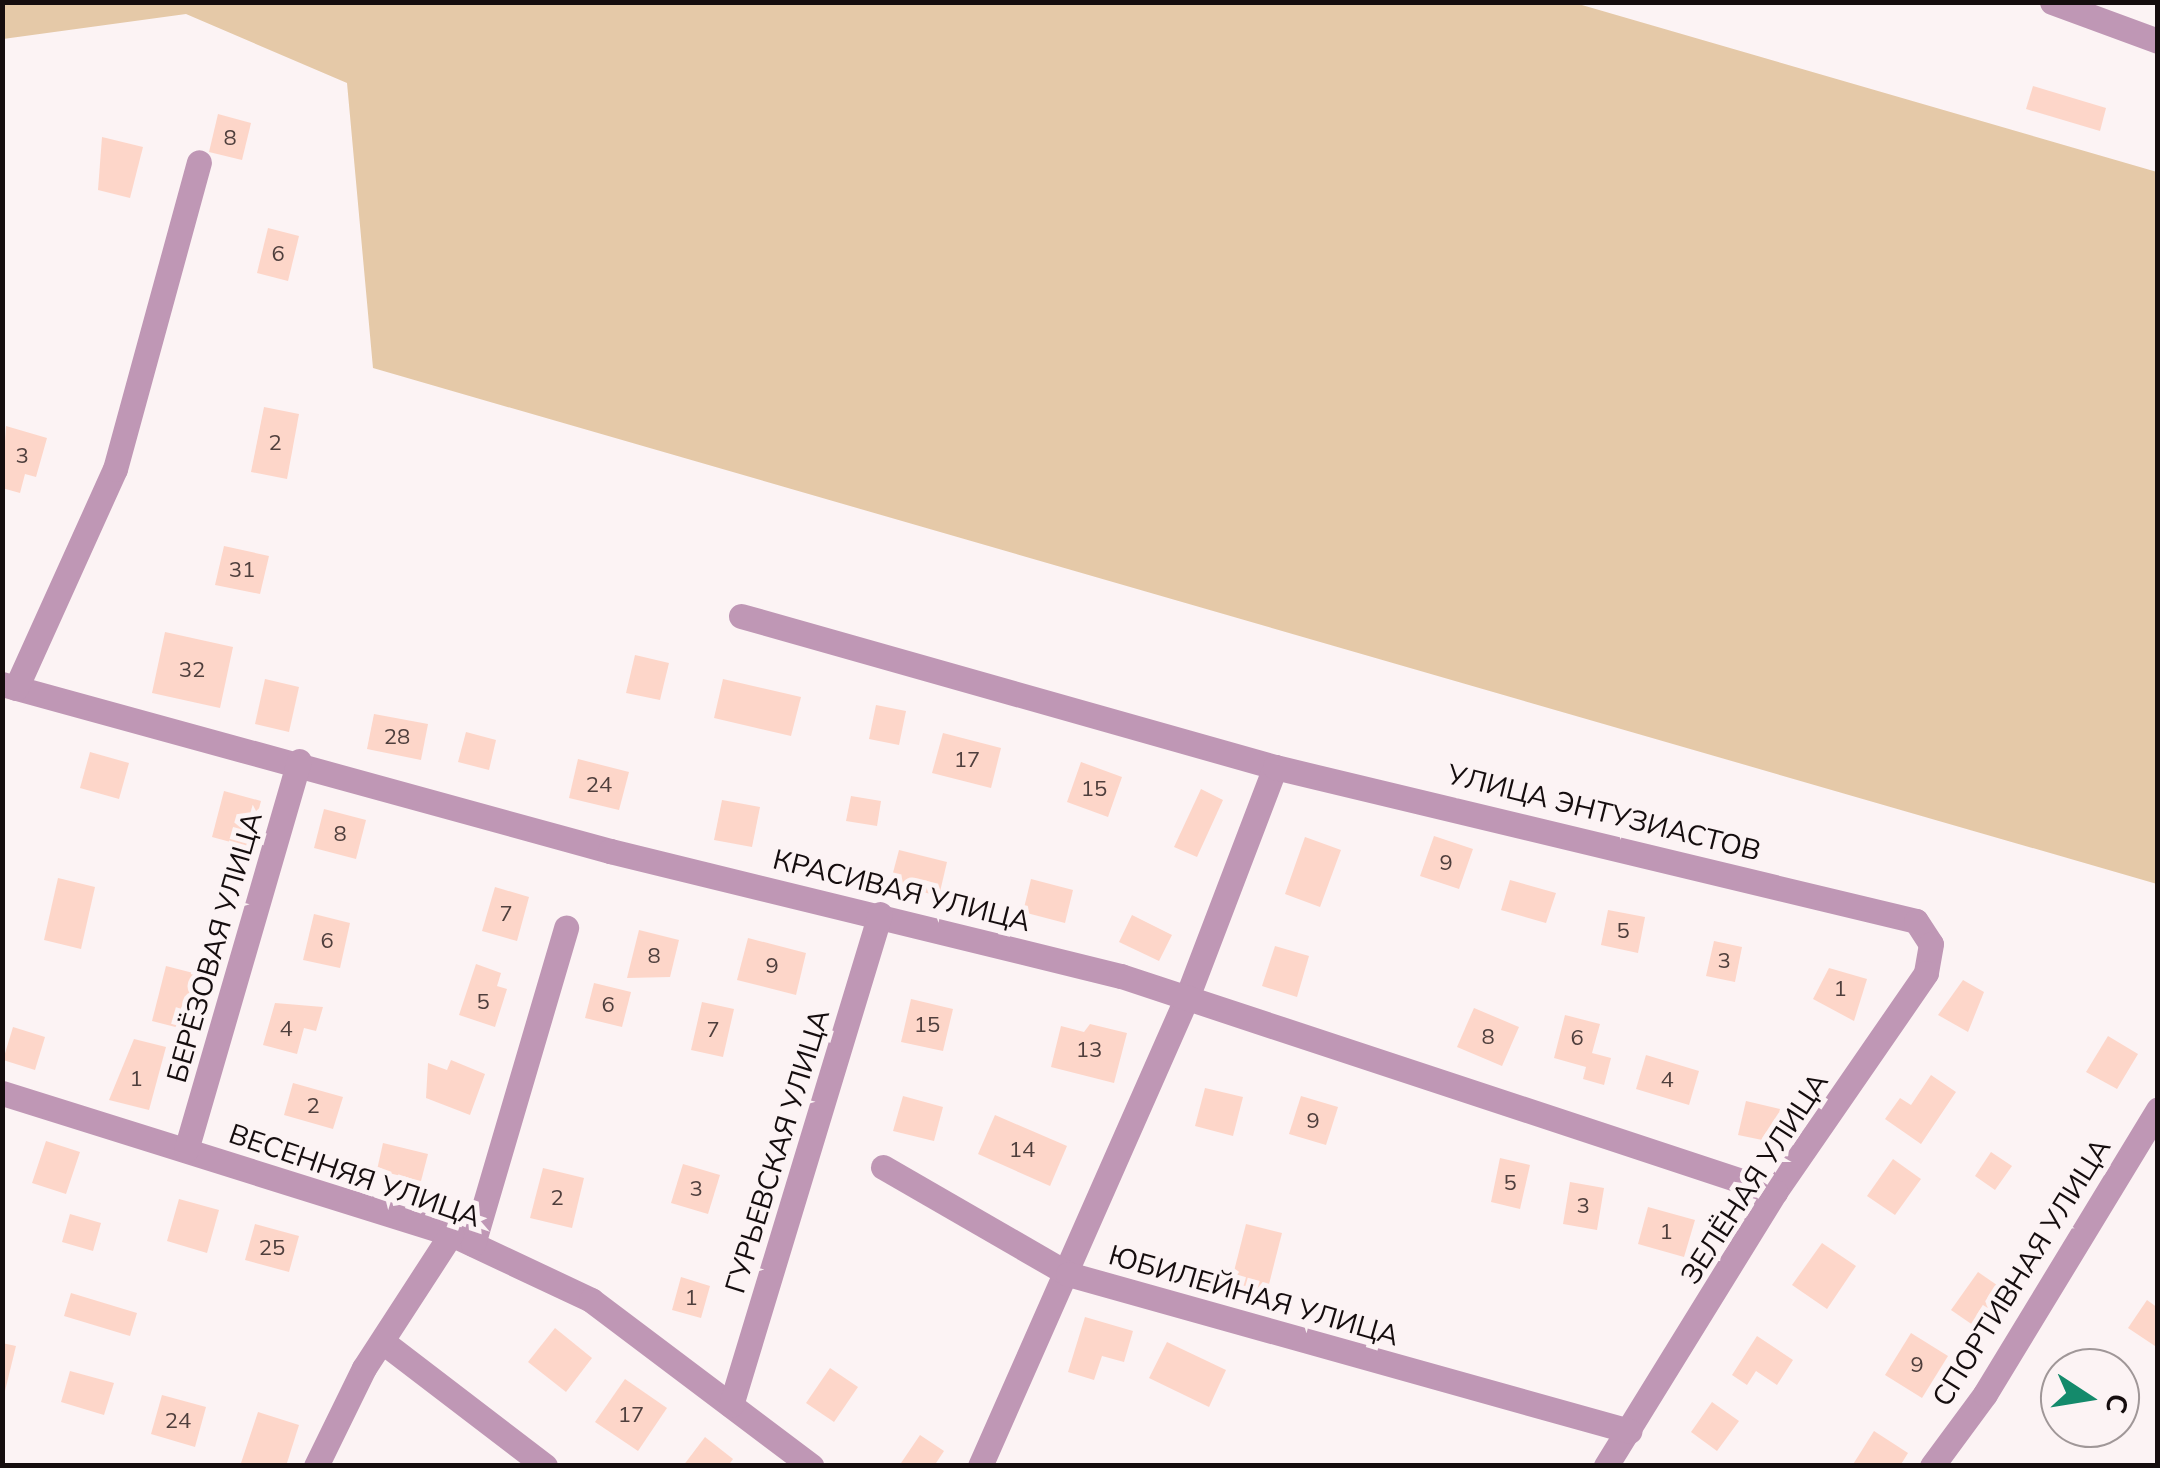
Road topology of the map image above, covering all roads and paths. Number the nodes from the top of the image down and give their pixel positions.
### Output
1 (2052, 2) edge
2 (2158, 40) edge
3 (199, 162) dead end
4 (741, 616) dead end
5 (10, 686) edge
6 (299, 760) junction
7 (1275, 767) junction
8 (880, 914) junction
9 (1916, 921) joint
10 (566, 926) dead end
11 (1187, 997) junction
12 (2, 1093) edge
13 (2158, 1109) edge
14 (186, 1150) junction
15 (883, 1167) dead end
16 (1775, 1192) junction
17 (462, 1239) junction
18 (1068, 1274) junction
19 (383, 1342) junction
20 (731, 1404) junction
21 (1629, 1431) junction
22 (316, 1466) edge
23 (545, 1466) edge
24 (812, 1466) edge
25 (980, 1466) edge
26 (1606, 1466) edge
27 (1932, 1466) edge

1 - 2 street
3 - 5 street
4 - 7 street, УЛИЦА ЭНТУЗИАСТОВ
5 - 6 street, КРАСИВАЯ УЛИЦА
6 - 8 street, КРАСИВАЯ УЛИЦА
6 - 14 street, БЕРЁЗОВАЯ УЛИЦА
7 - 9 street, УЛИЦА ЭНТУЗИАСТОВ
7 - 11 street
8 - 11 street, КРАСИВАЯ УЛИЦА
8 - 20 street, ГУРЬЕВСКАЯ УЛИЦА
9 - 16 street, ЗЕЛЁНАЯ УЛИЦА
10 - 17 street
11 - 16 street, КРАСИВАЯ УЛИЦА
11 - 18 street
12 - 14 street, ВЕСЕННЯЯ УЛИЦА
13 - 27 street, СПОРТИВНАЯ УЛИЦА
14 - 17 street, ВЕСЕННЯЯ УЛИЦА
15 - 18 street, ЮБИЛЕЙНАЯ УЛИЦА
16 - 21 street, ЗЕЛЁНАЯ УЛИЦА
17 - 19 street
17 - 20 street, ВЕСЕННЯЯ УЛИЦА
18 - 21 street, ЮБИЛЕЙНАЯ УЛИЦА
18 - 25 street
19 - 22 street
19 - 23 street
20 - 24 street, ВЕСЕННЯЯ УЛИЦА
21 - 26 street, ЗЕЛЁНАЯ УЛИЦА

